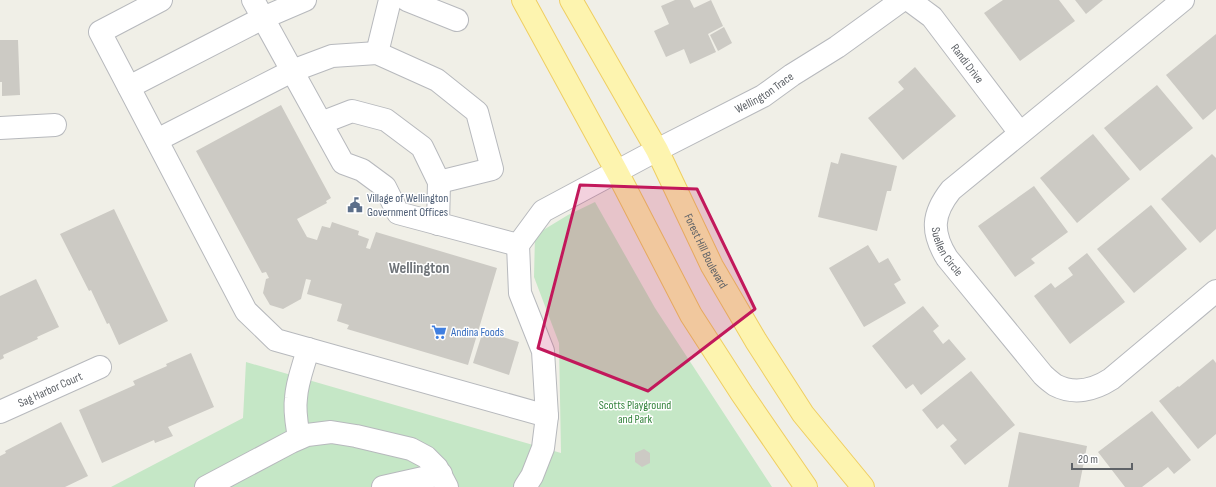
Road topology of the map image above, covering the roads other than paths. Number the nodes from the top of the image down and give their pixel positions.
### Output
1 (161, 0) edge
2 (305, 0) edge
3 (390, 0) edge
4 (407, 0) edge
5 (523, 0) edge
6 (571, 0) edge
7 (902, 0) edge
8 (909, 0) edge
9 (1183, 0) edge
10 (258, 9) edge
11 (928, 9) edge
12 (457, 20) dead end
13 (377, 53) junction
14 (292, 71) junction
15 (129, 87) junction
16 (321, 123) junction
17 (55, 125) dead end
18 (0, 128) edge
19 (1020, 134) junction
20 (157, 140) junction
21 (657, 150) junction
22 (617, 172) junction
23 (439, 182) junction
24 (438, 224) junction
25 (518, 246) junction
26 (1216, 291) edge
27 (308, 349) junction
28 (100, 368) dead end
29 (0, 412) edge
30 (547, 416) junction
31 (299, 438) junction
32 (444, 481) edge
33 (206, 487) edge
34 (383, 487) edge
35 (525, 487) edge
36 (806, 487) edge
37 (863, 487) edge

1 - 15 street
2 - 10 street
3 - 13 street
4 - 12 street
5 - 22 main road
6 - 21 main road, Forest Hill Boulevard
7 - 21 street, Wellington Trace
8 - 11 street, Randi Drive
9 - 19 street, Suellen Circle
10 - 14 street
10 - 15 street
11 - 19 street, Randi Drive
13 - 14 street
13 - 23 street
14 - 16 street
14 - 20 street
15 - 20 street
16 - 23 street
16 - 24 street
17 - 18 street
19 - 26 street, Suellen Circle
20 - 27 street
21 - 22 street, Wellington Trace
21 - 37 main road, Forest Hill Boulevard
22 - 25 street, Wellington Trace
22 - 36 main road
23 - 24 street
24 - 25 street
25 - 30 street
27 - 30 street
27 - 31 street
28 - 29 street, Sag Harbor Court
30 - 35 street
31 - 32 street
31 - 33 street
32 - 34 street

